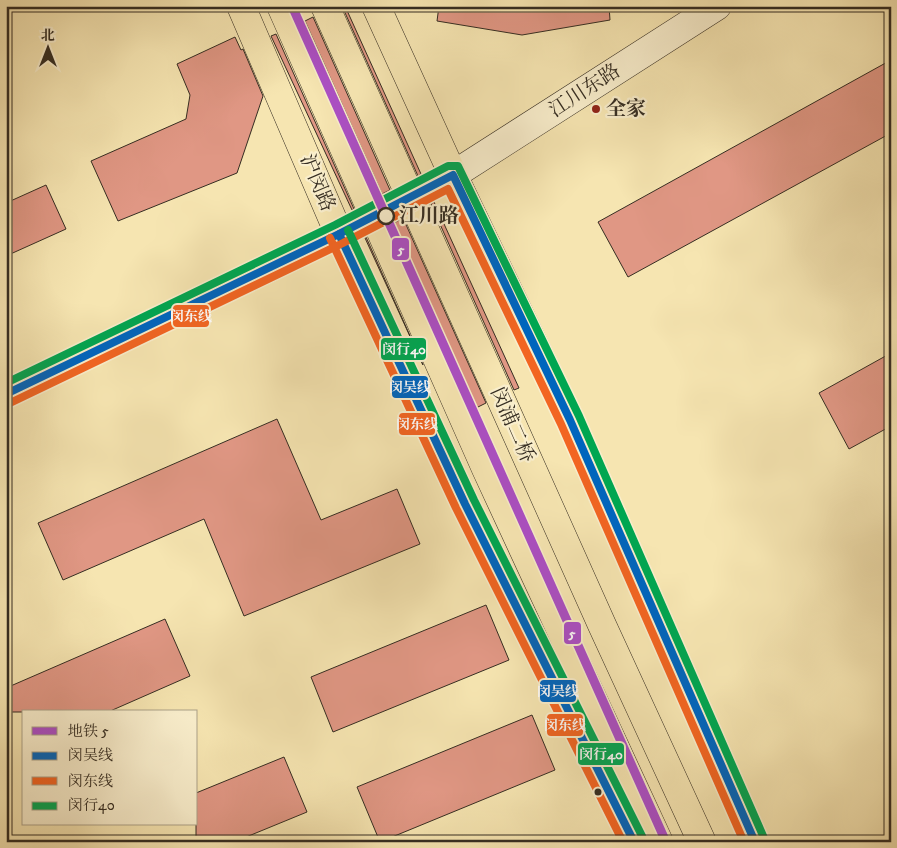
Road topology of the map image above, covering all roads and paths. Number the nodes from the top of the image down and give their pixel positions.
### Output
1 (241, 6) edge
2 (281, 6) edge
3 (324, 6) edge
4 (376, 6) edge
5 (717, 6) edge
6 (453, 175) junction
7 (338, 234) junction
8 (6, 394) edge
9 (634, 842) edge
10 (660, 842) edge
11 (702, 842) edge
12 (754, 842) edge

1 - 7 main road, 沪闵路
2 - 10 main road, 闵浦二桥, bridge
3 - 11 main road, 闵浦二桥, bridge
4 - 6 main road
5 - 6 main road, 江川东路
6 - 7 main road
6 - 12 main road
7 - 8 main road
7 - 9 main road, 沪闵路

